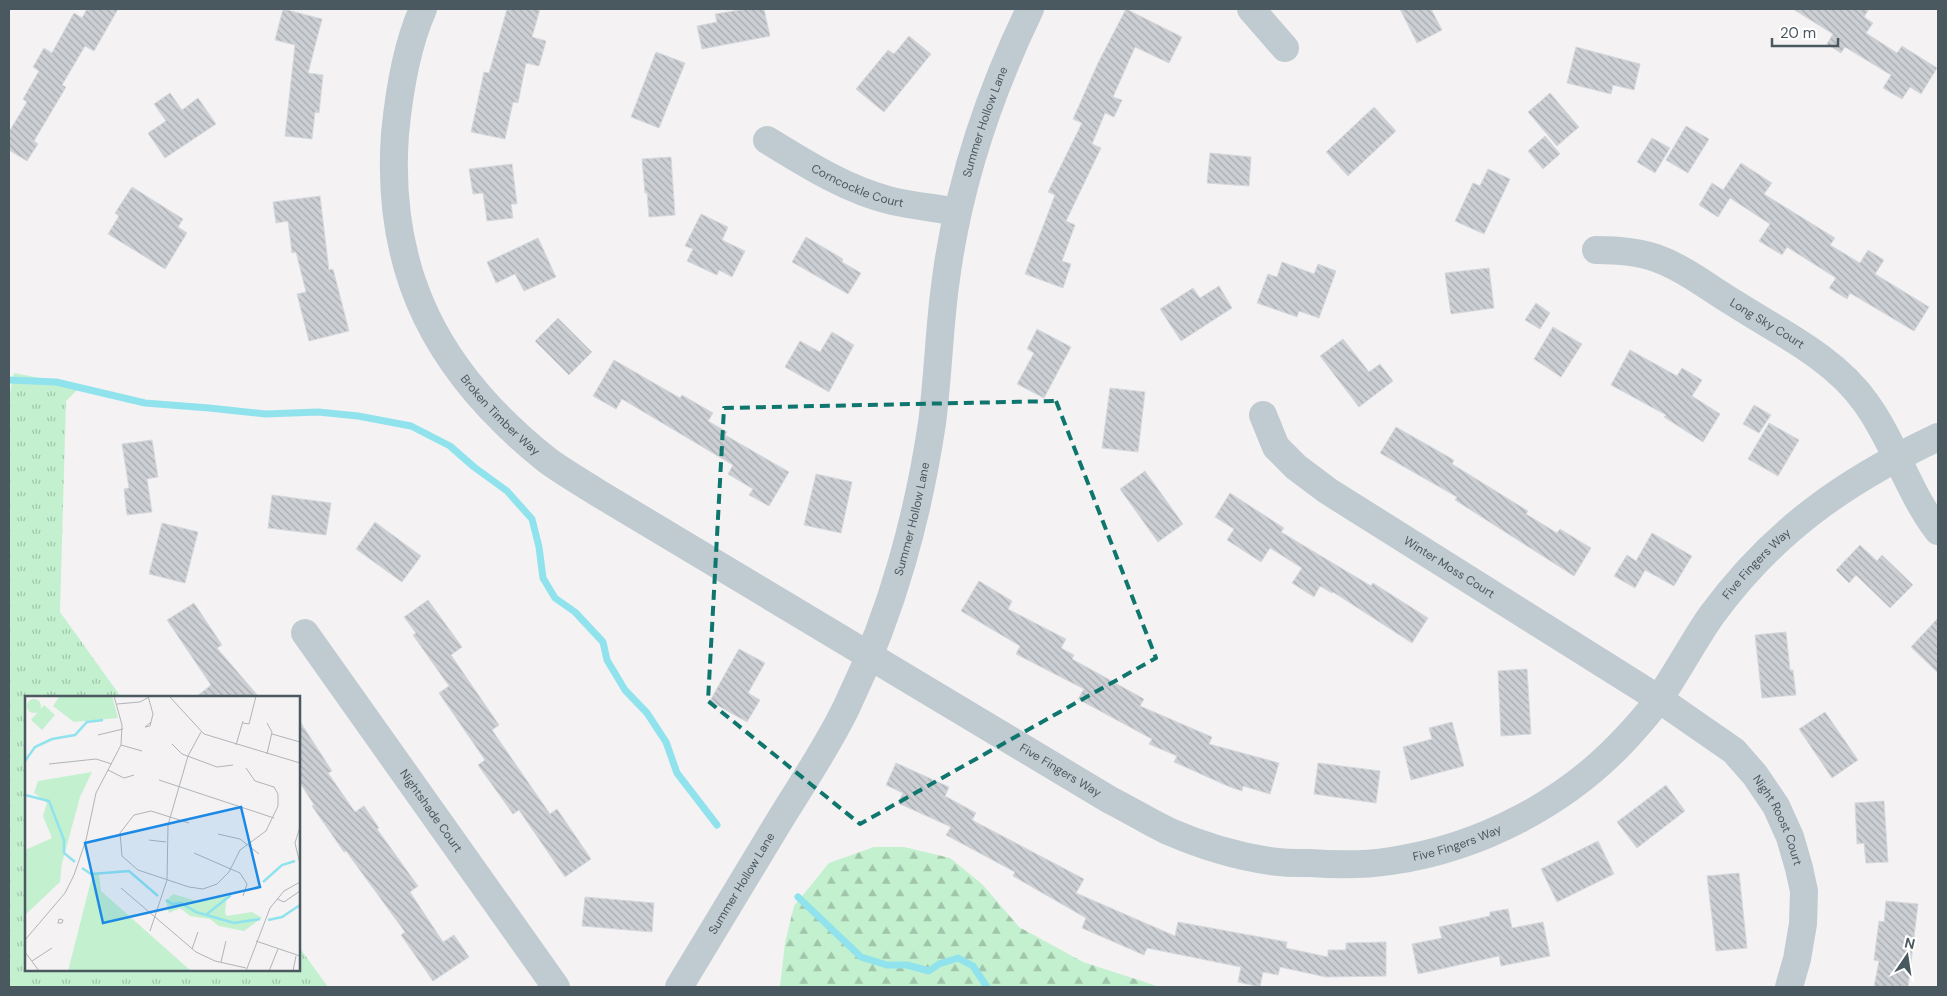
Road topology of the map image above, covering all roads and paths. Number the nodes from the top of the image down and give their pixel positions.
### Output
1 (423, 9) edge
2 (1030, 9) edge
3 (1251, 9) edge
4 (1285, 48) dead end
5 (767, 140) dead end
6 (957, 212) junction
7 (1596, 250) dead end
8 (1263, 414) dead end
9 (1938, 436) edge
10 (1897, 456) junction
11 (1938, 531) edge
12 (305, 633) dead end
13 (870, 655) junction
14 (1659, 699) junction
15 (556, 987) edge
16 (679, 987) edge
17 (1789, 987) edge

1 - 13 street, Broken Timber Way
2 - 6 street, Summer Hollow Lane
3 - 4 street
5 - 6 street, Corncockle Court
6 - 13 street, Summer Hollow Lane
7 - 10 street, Long Sky Court
8 - 14 street, Winter Moss Court
9 - 10 street, Five Fingers Way
10 - 11 street, Long Sky Court
10 - 14 street, Five Fingers Way
12 - 15 street, Nightshade Court
13 - 14 street, Five Fingers Way
13 - 16 street, Summer Hollow Lane
14 - 17 street, Night Roost Court

